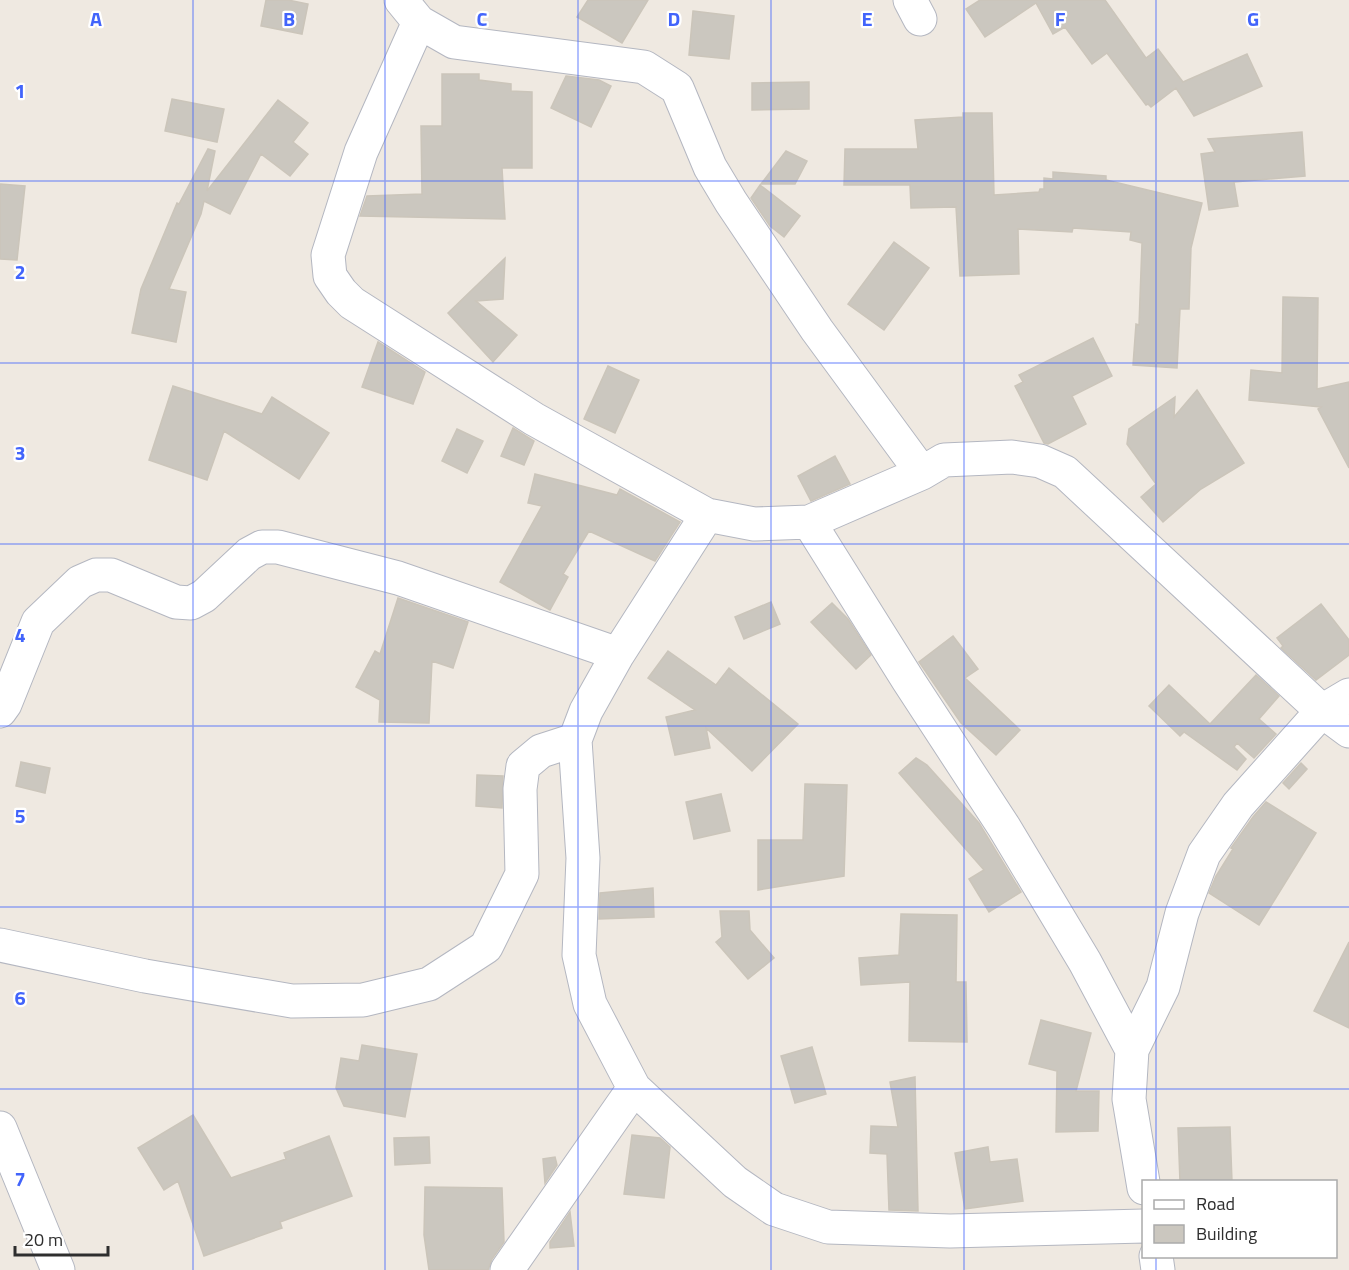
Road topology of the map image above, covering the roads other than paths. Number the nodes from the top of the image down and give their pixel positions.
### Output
1 (410, 11) edge
2 (922, 473) junction
3 (707, 515) junction
4 (809, 522) junction
5 (618, 654) junction
6 (1336, 703) edge
7 (0, 711) edge
8 (1349, 731) edge
9 (575, 741) junction
10 (0, 945) edge
11 (1132, 1050) junction
12 (634, 1089) junction
13 (0, 1128) edge
14 (1142, 1182) edge
15 (1142, 1226) edge
16 (58, 1270) edge
17 (507, 1270) edge

1 - 2 street
1 - 3 street
2 - 4 street
2 - 6 street
3 - 4 street
3 - 5 street
4 - 11 street
5 - 7 street
5 - 9 street
6 - 8 street
6 - 11 street
9 - 10 street
9 - 12 street
11 - 14 street
12 - 15 street
12 - 17 street
13 - 16 street

